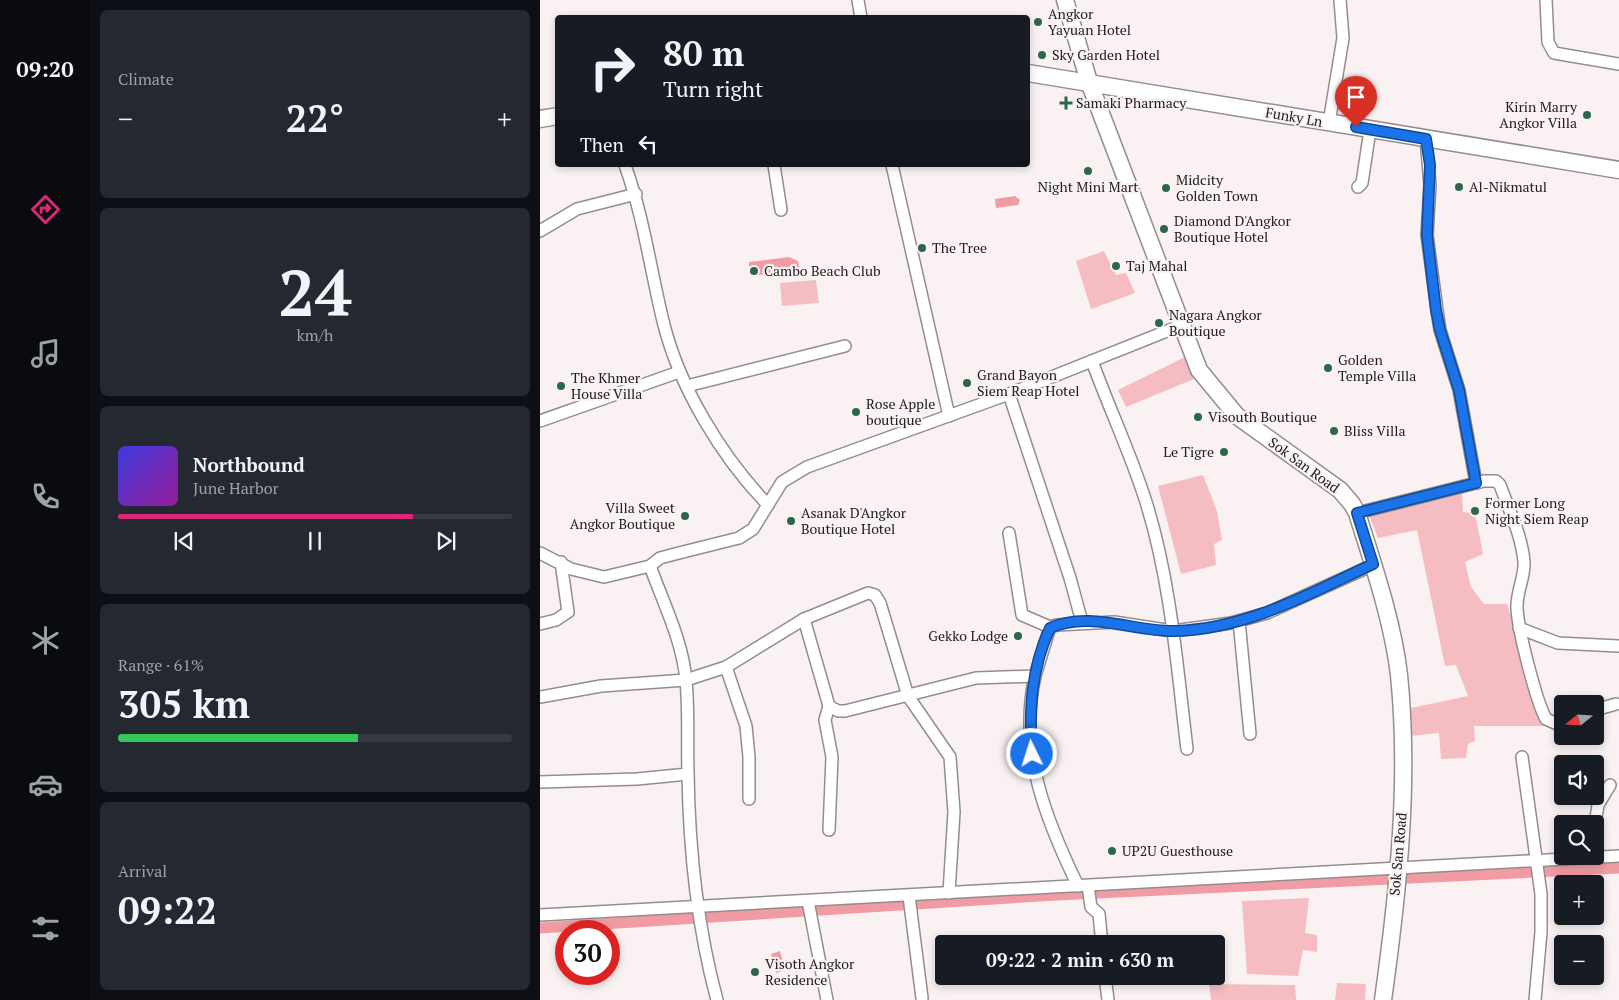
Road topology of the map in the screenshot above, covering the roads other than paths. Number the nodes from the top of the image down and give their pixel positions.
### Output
1 (858, 0) edge
2 (1064, 0) edge
3 (1340, 0) edge
4 (1546, 0) edge
5 (860, 15) edge
6 (1619, 64) edge
7 (1030, 73) edge
8 (1089, 82) junction
9 (555, 116) edge
10 (540, 119) edge
11 (1329, 123) junction
12 (1370, 130) junction
13 (1426, 139) junction
14 (627, 167) edge
15 (774, 167) edge
16 (892, 167) edge
17 (1619, 170) edge
18 (1358, 187) dead end
19 (636, 194) junction
20 (782, 210) dead end
21 (540, 231) edge
22 (1182, 325) junction
23 (845, 346) dead end
24 (1092, 361) junction
25 (680, 372) junction
26 (687, 386) junction
27 (1009, 394) junction
28 (949, 416) junction
29 (540, 421) edge
30 (1476, 483) junction
31 (768, 504) junction
32 (1357, 513) junction
33 (1010, 534) dead end
34 (540, 553) edge
35 (561, 562) junction
36 (1373, 564) junction
37 (650, 566) junction
38 (804, 619) junction
39 (1240, 621) junction
40 (1082, 622) junction
41 (540, 624) edge
42 (1050, 628) junction
43 (1520, 628) junction
44 (1173, 631) junction
45 (1618, 646) dead end
46 (726, 667) junction
47 (1035, 676) junction
48 (686, 680) junction
49 (908, 696) junction
50 (540, 697) edge
51 (1616, 704) dead end
52 (829, 706) junction
53 (1604, 707) edge
54 (1554, 721) edge
55 (1250, 734) dead end
56 (1187, 749) dead end
57 (1522, 757) dead end
58 (688, 774) junction
59 (540, 782) edge
60 (1610, 786) dead end
61 (749, 799) dead end
62 (1596, 815) edge
63 (829, 830) dead end
64 (1619, 856) edge
65 (1604, 857) edge
66 (1554, 861) edge
67 (1537, 863) junction
68 (1396, 876) junction
69 (1086, 892) junction
70 (949, 893) junction
71 (909, 899) junction
72 (808, 904) junction
73 (698, 911) junction
74 (540, 916) edge
75 (1101, 935) edge
76 (1106, 985) edge
77 (922, 998) dead end
78 (717, 1000) edge
79 (827, 1000) edge
80 (1108, 1000) edge
81 (1383, 1000) edge
82 (1535, 1000) edge

1 - 5 street
2 - 8 street, Sok San Road
3 - 11 street
4 - 6 street
7 - 8 street, Funky Ln
8 - 11 street, Funky Ln
8 - 22 street, Sok San Road
9 - 10 street
11 - 12 street, Funky Ln
12 - 13 street, Funky Ln
12 - 18 street
13 - 17 street, Funky Ln
13 - 30 street
14 - 19 street
15 - 20 street
16 - 28 street
19 - 21 street
19 - 25 street
22 - 24 street
22 - 32 street, Sok San Road
23 - 26 street
24 - 27 street
24 - 44 street
25 - 26 street
25 - 29 street
26 - 31 street
27 - 28 street
27 - 40 street
28 - 31 street
30 - 32 street
30 - 43 street
31 - 37 street
32 - 36 street, Sok San Road
33 - 42 street
34 - 35 street
35 - 37 street
35 - 41 street
36 - 39 street
36 - 68 street, Sok San Road
37 - 48 street
38 - 46 street
38 - 49 street
38 - 52 street
39 - 44 street
39 - 55 street
40 - 42 street
40 - 44 street
42 - 47 street
43 - 45 street
43 - 54 street
44 - 56 street
46 - 48 street
46 - 61 street
47 - 49 street
47 - 69 street
48 - 50 street
48 - 58 street
49 - 52 street
49 - 70 street
51 - 53 street
52 - 63 street
57 - 67 street
58 - 59 street
58 - 73 street
60 - 62 street
64 - 65 street
66 - 67 street
67 - 68 street
67 - 82 street
68 - 69 street
68 - 81 street, Sok San Road
69 - 70 street
69 - 75 street
70 - 71 street
71 - 72 street
71 - 77 street
72 - 73 street
72 - 79 street
73 - 74 street
73 - 78 street
76 - 80 street

